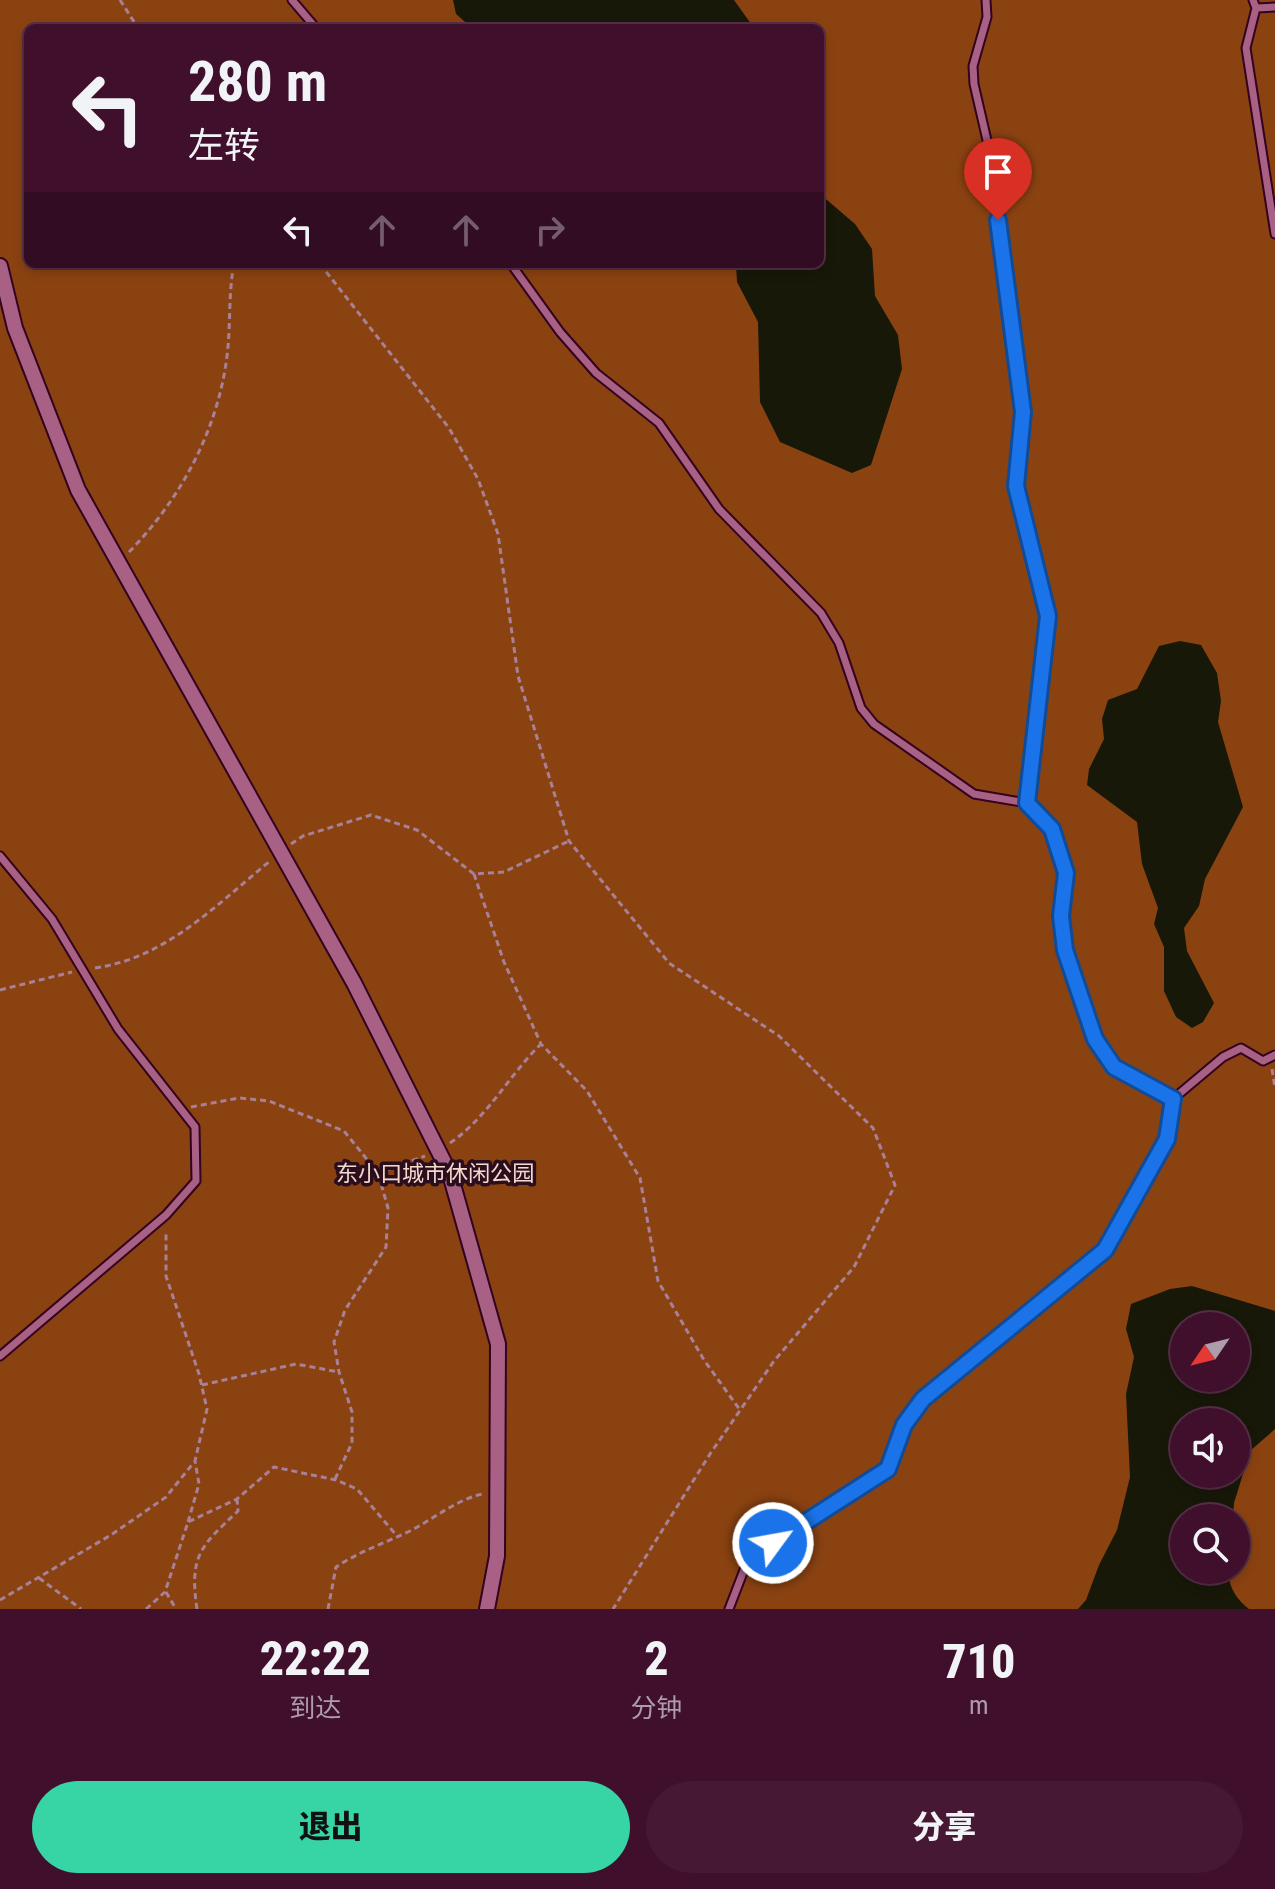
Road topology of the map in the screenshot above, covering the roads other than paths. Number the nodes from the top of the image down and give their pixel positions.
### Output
1 (292, 0) edge
2 (986, 0) edge
3 (1254, 4) edge
4 (1275, 7) edge
5 (313, 24) edge
6 (1275, 234) edge
7 (0, 266) edge
8 (514, 268) edge
9 (1027, 803) junction
10 (0, 856) edge
11 (1275, 1055) edge
12 (1173, 1099) junction
13 (0, 1356) edge
14 (487, 1609) edge
15 (729, 1609) edge

1 - 5 lane
2 - 9 lane
3 - 4 lane
3 - 6 lane
7 - 14 street
8 - 9 lane
9 - 12 lane
10 - 13 lane
11 - 12 lane
12 - 15 lane

